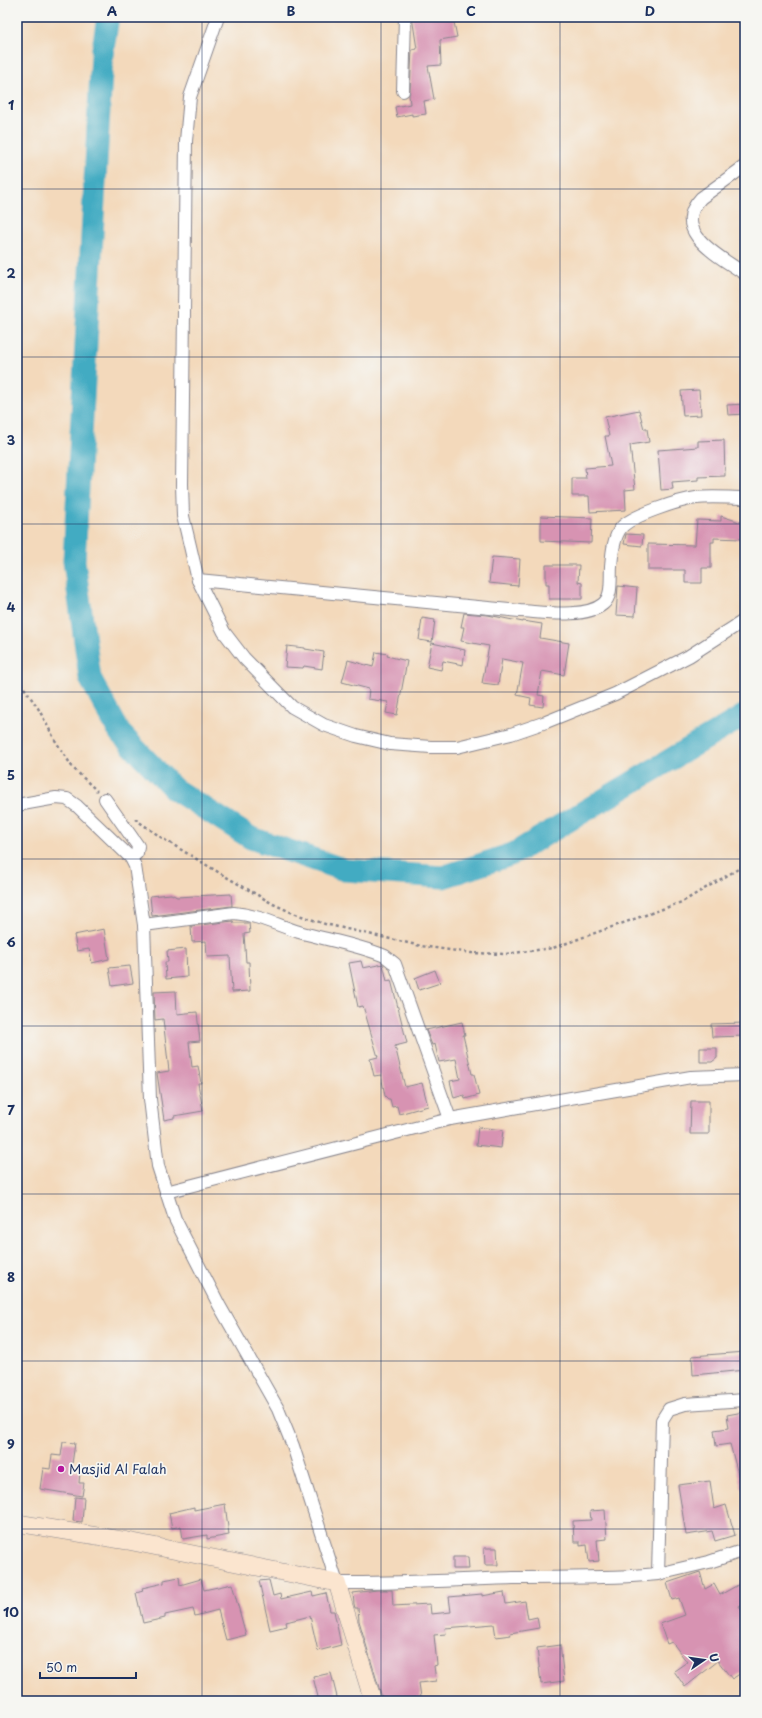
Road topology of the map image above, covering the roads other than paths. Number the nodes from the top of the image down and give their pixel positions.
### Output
1 (218, 17) edge
2 (405, 17) edge
3 (403, 91) dead end
4 (745, 166) edge
5 (745, 274) edge
6 (745, 498) edge
7 (198, 580) junction
8 (745, 620) edge
9 (105, 799) road end
10 (17, 805) edge
11 (131, 858) junction
12 (144, 925) junction
13 (745, 1075) edge
14 (450, 1119) junction
15 (166, 1192) junction
16 (745, 1400) edge
17 (17, 1523) edge
18 (745, 1550) edge
19 (658, 1574) junction
20 (337, 1583) junction
21 (373, 1701) edge

1 - 7 street
2 - 3 street
4 - 5 street
6 - 7 street
7 - 8 street
9 - 11 street
10 - 11 street
11 - 12 street
12 - 14 street
12 - 15 street
13 - 14 street
14 - 15 street
15 - 20 street
16 - 19 street
17 - 20 street
18 - 19 street
19 - 20 street
20 - 21 street

